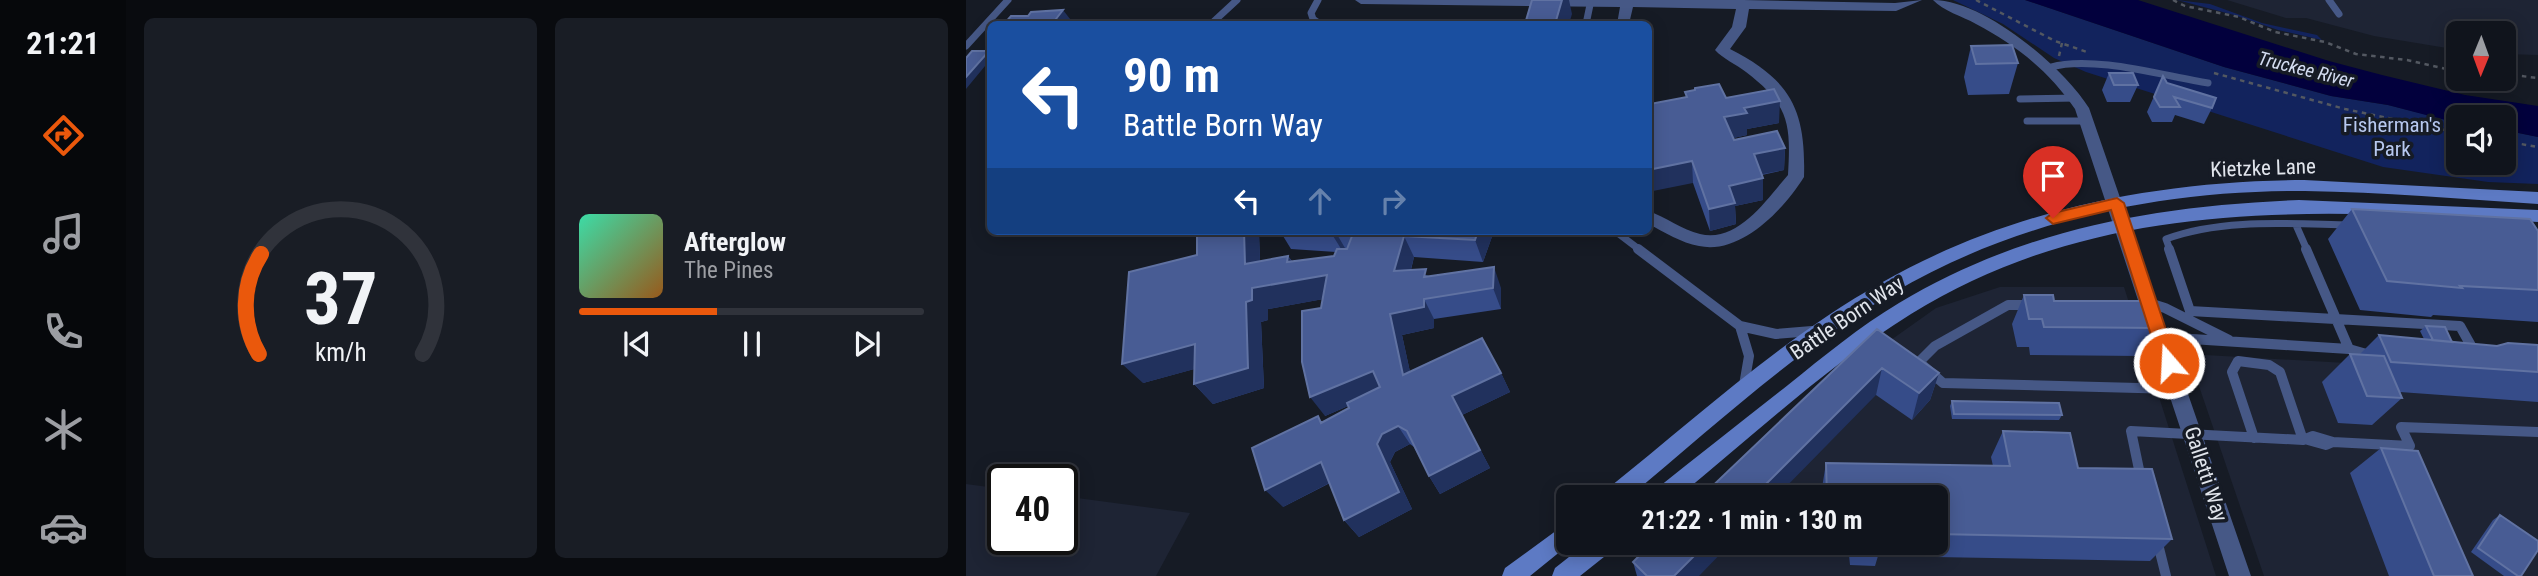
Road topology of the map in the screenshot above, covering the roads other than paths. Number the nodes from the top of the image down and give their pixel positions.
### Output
1 (1008, 0) edge
2 (1237, 0) edge
3 (1318, 0) edge
4 (1361, 0) edge
5 (1403, 0) edge
6 (1916, 0) edge
7 (1939, 0) edge
8 (2329, 0) edge
9 (1499, 1) edge
10 (1592, 2) edge
11 (1627, 3) junction
12 (1743, 4) junction
13 (2339, 14) dead end
14 (989, 21) edge
15 (1214, 21) edge
16 (1317, 21) edge
17 (1587, 21) edge
18 (1624, 21) edge
19 (987, 23) edge
20 (966, 46) edge
21 (2051, 67) junction
22 (2208, 83) dead end
23 (2020, 99) dead end
24 (2077, 99) junction
25 (2027, 121) dead end
26 (2088, 121) junction
27 (2538, 198) edge
28 (2119, 212) junction
29 (2538, 216) edge
30 (1652, 219) edge
31 (2296, 225) junction
32 (2355, 225) edge
33 (1620, 235) edge
34 (2036, 305) edge
35 (2146, 305) junction
36 (2337, 319) junction
37 (1741, 326) junction
38 (1831, 326) junction
39 (2160, 337) junction
40 (2231, 341) junction
41 (2349, 349) junction
42 (2375, 357) edge
43 (2480, 362) edge
44 (2178, 389) junction
45 (1737, 398) junction
46 (2538, 432) edge
47 (2193, 435) junction
48 (2254, 438) junction
49 (2306, 440) junction
50 (1627, 485) edge
51 (1677, 485) edge
52 (2146, 496) edge
53 (2152, 523) edge
54 (1556, 542) edge
55 (1590, 555) edge
56 (1513, 576) edge
57 (1563, 576) edge
58 (2166, 576) edge
59 (2240, 576) edge

1 - 14 lane
2 - 15 lane
3 - 16 lane
4 - 5 street
5 - 9 street
6 - 12 street
7 - 21 street, Galletti Way
8 - 13 lane
9 - 10 street
10 - 11 street
10 - 17 lane
11 - 12 street
11 - 18 street
12 - 30 street
19 - 20 lane
21 - 22 lane
21 - 24 street, Galletti Way
23 - 24 lane
24 - 26 street, Galletti Way
25 - 26 lane
26 - 28 street, Galletti Way
27 - 28 main road, Kietzke Lane
28 - 29 main road, Kietzke Lane
28 - 35 street, Galletti Way
28 - 38 main road, Battle Born Way
28 - 51 main road, Battle Born Way
31 - 32 lane
31 - 36 lane
31 - 36 lane
33 - 37 lane
34 - 44 lane
35 - 39 street, Galletti Way
35 - 40 lane
36 - 41 lane
36 - 43 lane
37 - 38 lane
37 - 45 lane
38 - 45 main road, Battle Born Way
39 - 40 lane
39 - 44 street, Galletti Way
40 - 41 lane
41 - 42 lane
44 - 47 street, Galletti Way
45 - 50 main road, Battle Born Way
46 - 49 lane
47 - 48 lane
47 - 52 lane
47 - 59 street, Galletti Way
48 - 49 lane
48 - 49 lane
53 - 58 lane
54 - 56 main road
55 - 57 main road

